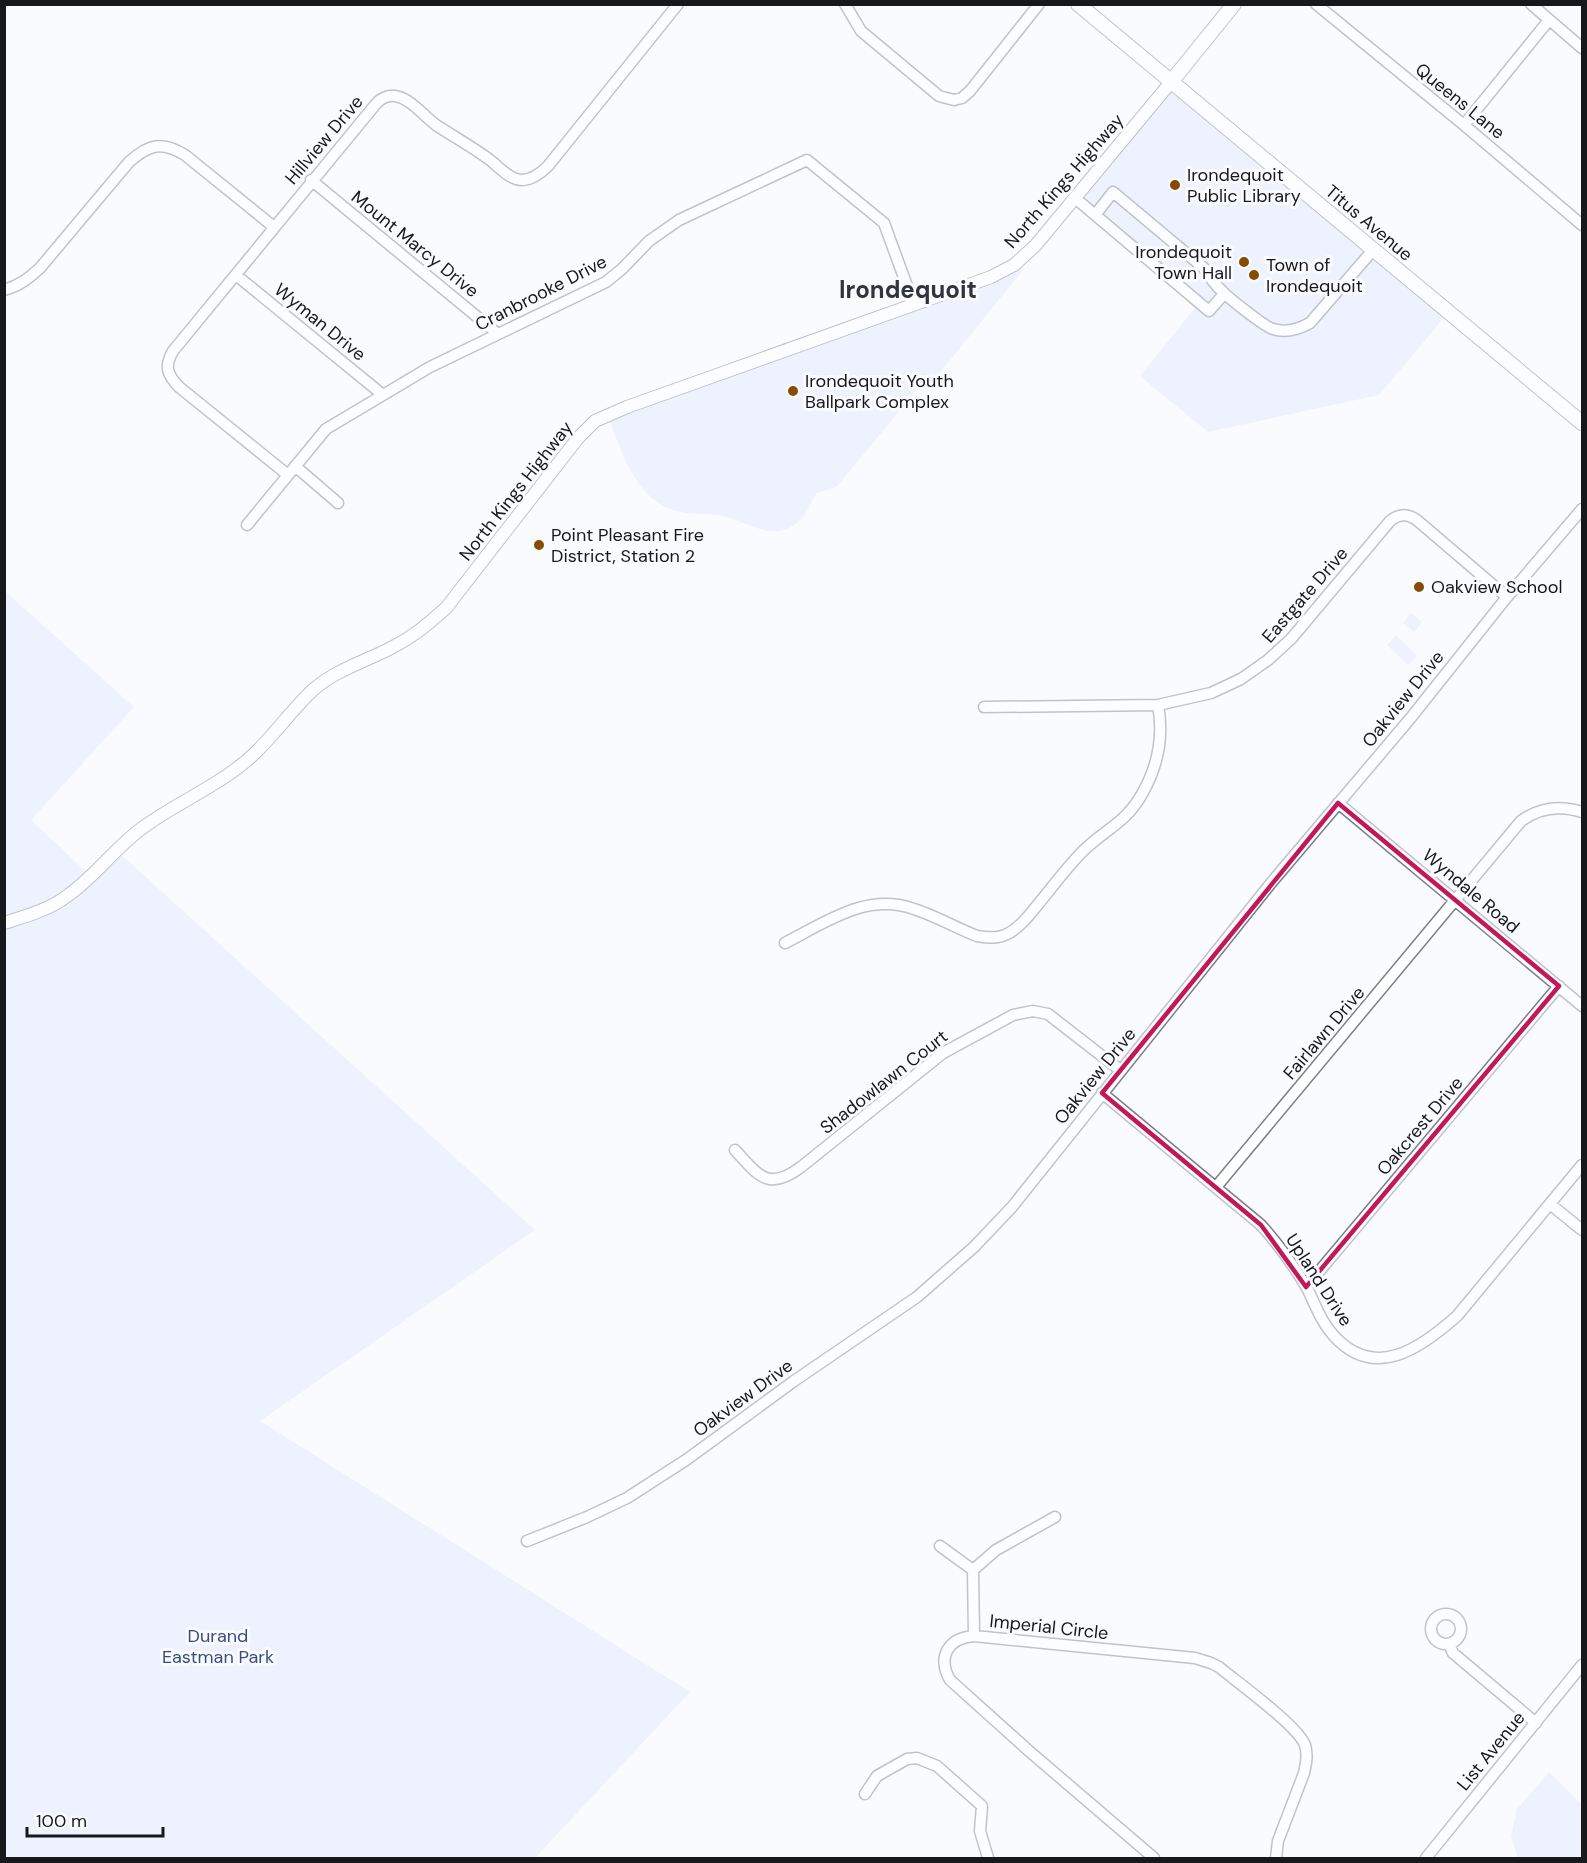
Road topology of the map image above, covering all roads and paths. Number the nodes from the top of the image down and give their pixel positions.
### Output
1 (678, 4) edge
2 (845, 4) edge
3 (1039, 4) edge
4 (1078, 4) edge
5 (1234, 4) edge
6 (1316, 4) edge
7 (1531, 4) edge
8 (1549, 20) junction
9 (1582, 48) edge
10 (1171, 82) junction
11 (1464, 125) junction
12 (311, 180) junction
13 (1075, 198) junction
14 (1095, 215) junction
15 (1582, 225) edge
16 (274, 227) junction
17 (1373, 250) junction
18 (236, 274) junction
19 (4, 290) edge
20 (1224, 294) junction
21 (914, 305) junction
22 (498, 334) junction
23 (382, 395) junction
24 (1582, 423) edge
25 (292, 470) junction
26 (338, 503) dead end
27 (1582, 509) edge
28 (247, 525) dead end
29 (1507, 597) junction
30 (1158, 705) junction
31 (984, 706) dead end
32 (1338, 802) junction
33 (1582, 812) edge
34 (1456, 901) junction
35 (4, 923) edge
36 (785, 943) dead end
37 (1559, 986) junction
38 (1582, 1006) edge
39 (1120, 1070) junction
40 (1102, 1093) junction
41 (735, 1150) dead end
42 (1582, 1165) edge
43 (1216, 1187) junction
44 (1550, 1204) junction
45 (1582, 1230) edge
46 (1306, 1287) junction
47 (1055, 1517) dead end
48 (527, 1540) dead end
49 (940, 1546) dead end
50 (973, 1570) junction
51 (974, 1636) junction
52 (1449, 1644) dead end
53 (1582, 1665) edge
54 (1536, 1723) junction
55 (865, 1794) dead end
56 (988, 1858) edge
57 (1154, 1858) edge
58 (1276, 1858) edge
59 (1425, 1858) edge

1 - 12 street, Hillview Drive
2 - 3 street
4 - 10 main road, Titus Avenue
5 - 10 main road
6 - 11 street, Queens Lane
7 - 8 street
8 - 9 street
8 - 11 street
10 - 13 street, North Kings Highway
10 - 17 main road, Titus Avenue
11 - 15 street, Queens Lane
12 - 16 street, Hillview Drive
12 - 22 street, Mount Marcy Drive
13 - 14 street
13 - 21 street, North Kings Highway
14 - 20 street
14 - 20 street
16 - 18 street, Hillview Drive
16 - 19 street
17 - 20 street
17 - 24 main road, Titus Avenue
18 - 23 street, Wyman Drive
18 - 25 street, Hillview Drive
21 - 22 street, Cranbrooke Drive
21 - 35 street, North Kings Highway
22 - 23 street, Cranbrooke Drive
23 - 25 street, Cranbrooke Drive
25 - 26 street, Hillview Drive
25 - 28 street, Cranbrooke Drive
27 - 29 street, Oakview Drive
29 - 30 street, Eastgate Drive
29 - 32 street, Oakview Drive
30 - 31 street, Eastgate Drive
30 - 36 street
32 - 34 street, Wyndale Road
32 - 39 street, Oakview Drive
33 - 34 street, Fairlawn Drive
34 - 37 street, Wyndale Road
34 - 43 street, Fairlawn Drive
37 - 38 street, Wyndale Road
37 - 46 street, Oakcrest Drive
39 - 40 street, Oakview Drive
39 - 41 street, Shadowlawn Court
40 - 43 street, Upland Drive
40 - 48 street, Oakview Drive
42 - 44 street, Upland Drive
43 - 46 street, Upland Drive
44 - 45 street
44 - 46 street, Upland Drive
47 - 50 street
49 - 50 street
50 - 51 street
51 - 57 street, Imperial Circle
51 - 58 street, Imperial Circle
52 - 54 street
53 - 54 street, List Avenue
54 - 59 street, List Avenue
55 - 56 street

